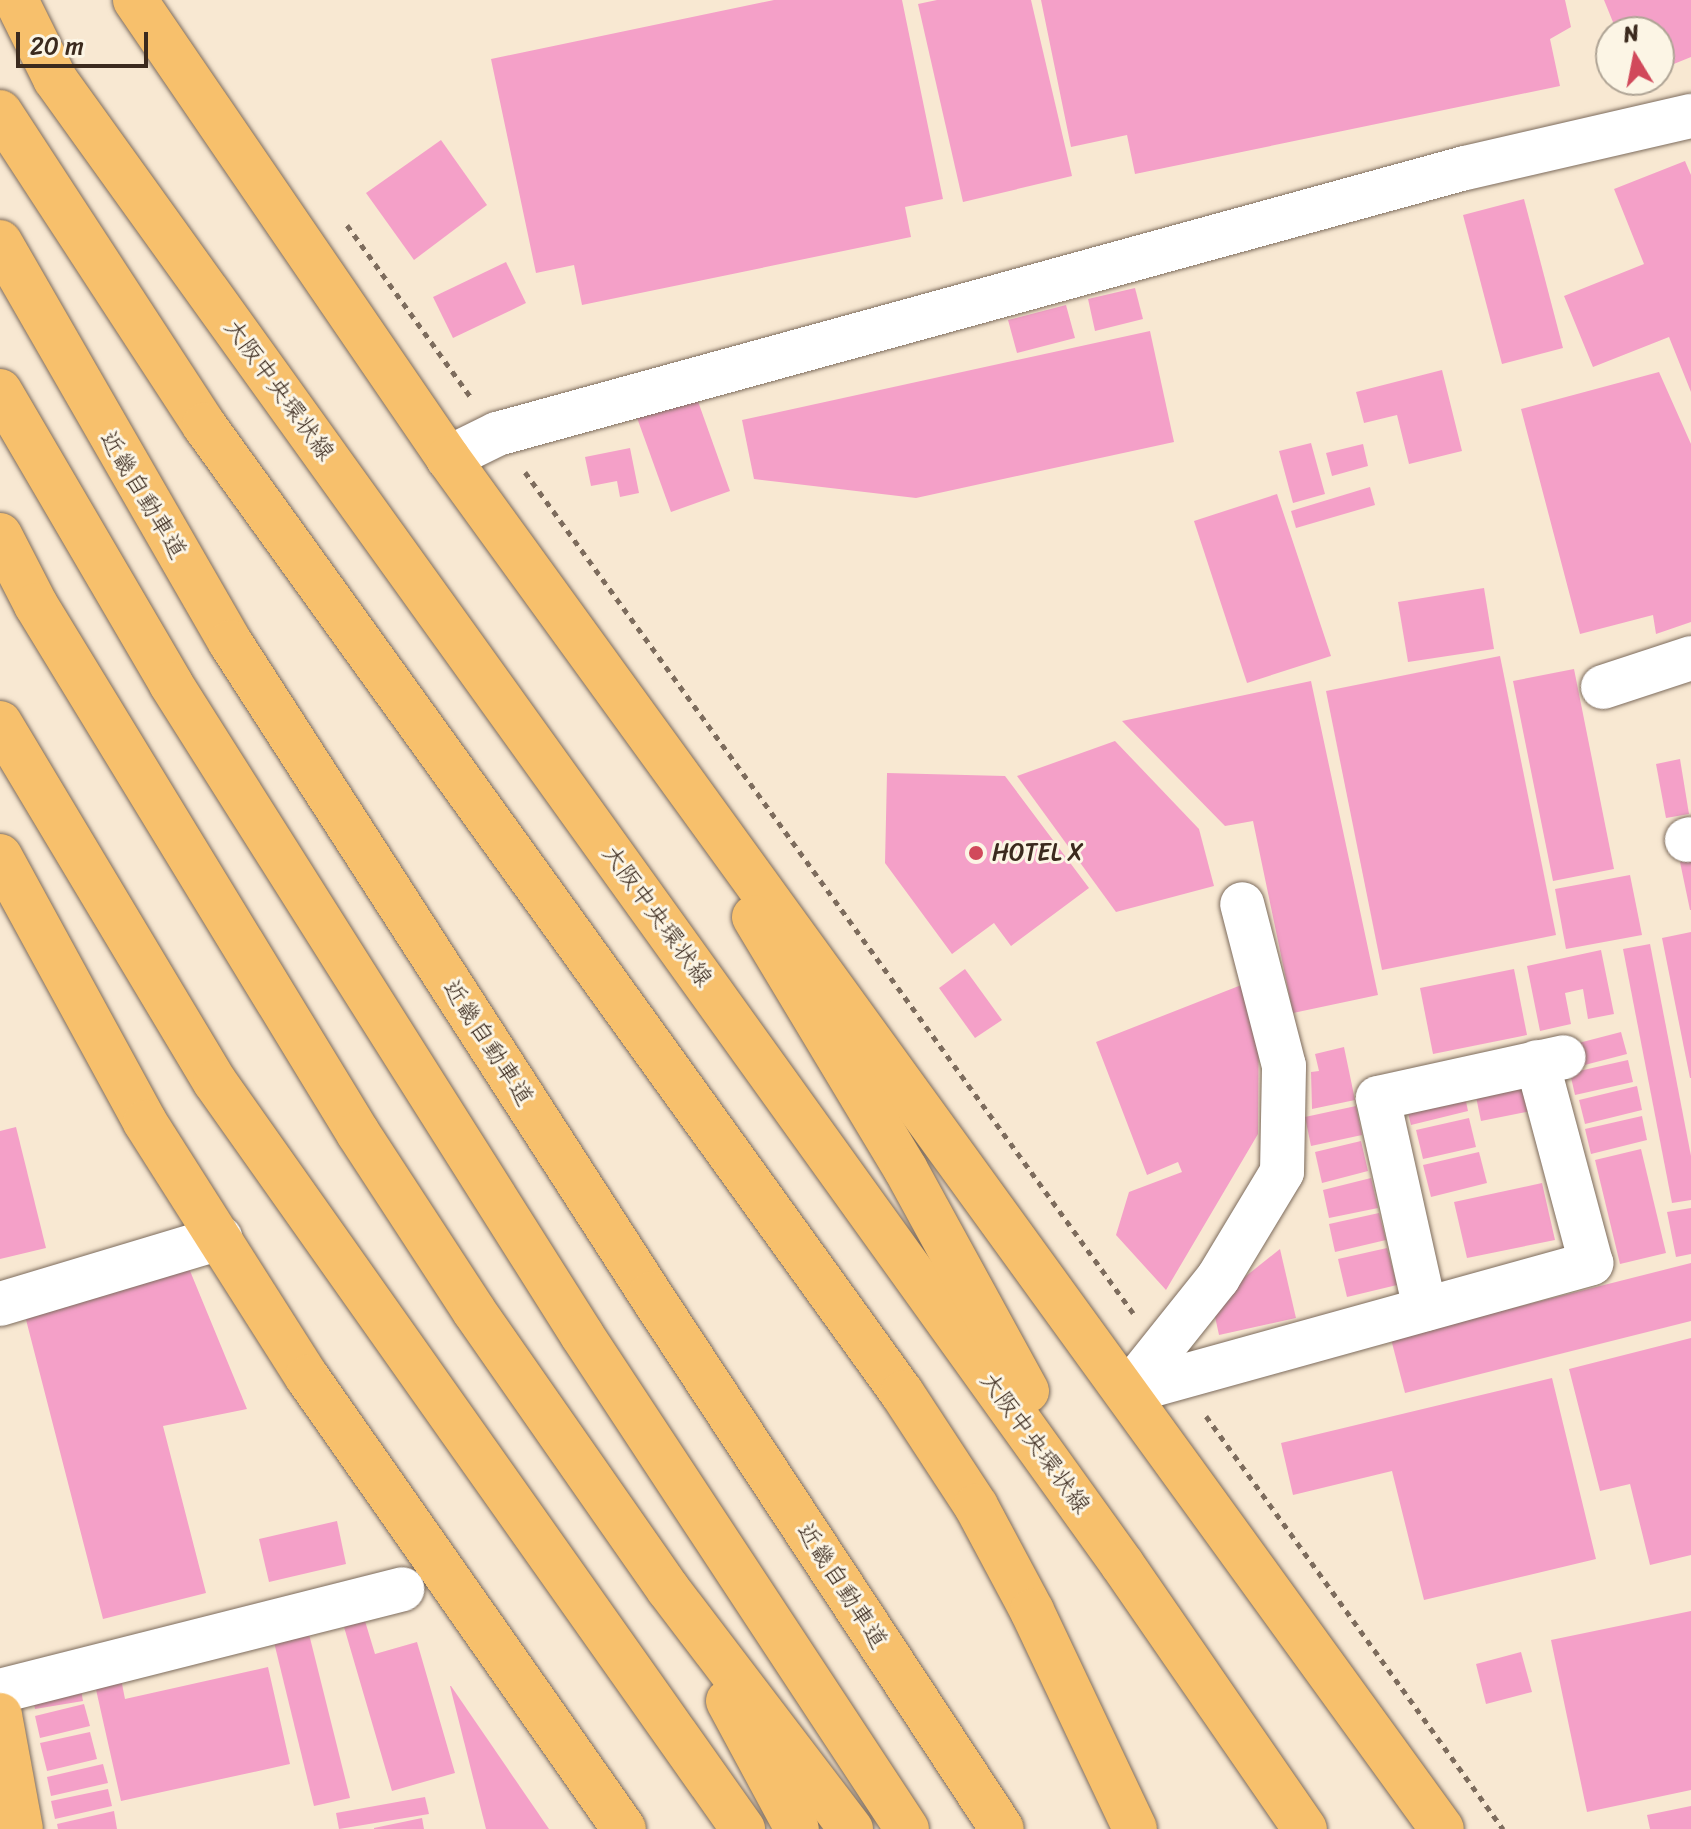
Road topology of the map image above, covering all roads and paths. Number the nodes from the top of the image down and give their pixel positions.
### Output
1 (16, 0) edge
2 (135, 0) edge
3 (0, 112) edge
4 (1691, 116) edge
5 (342, 217) dead end
6 (0, 242) edge
7 (0, 391) edge
8 (497, 434) junction
9 (448, 458) junction
10 (0, 535) edge
11 (1691, 658) edge
12 (1603, 687) dead end
13 (640, 717) junction
14 (0, 723) edge
15 (0, 856) edge
16 (1242, 904) dead end
17 (220, 1238) junction
18 (0, 1304) edge
19 (1425, 1309) junction
20 (1169, 1364) junction
21 (1127, 1392) junction
22 (1122, 1564) junction
23 (402, 1589) dead end
24 (668, 1589) junction
25 (0, 1691) edge
26 (0, 1715) edge
27 (21, 1829) edge
28 (624, 1829) edge
29 (743, 1829) edge
30 (797, 1829) edge
31 (851, 1829) edge
32 (907, 1829) edge
33 (1002, 1829) edge
34 (1135, 1829) edge
35 (1305, 1829) edge
36 (1442, 1829) edge
37 (1503, 1829) edge

1 - 22 main road, 大阪中央環状線
2 - 9 main road
3 - 34 main road
4 - 8 street
5 - 8 path
6 - 33 main road, 近畿自動車道
7 - 32 main road
8 - 9 street
8 - 20 path
9 - 13 main road
10 - 24 main road
11 - 12 street
13 - 21 main road
13 - 22 main road
14 - 29 main road
15 - 17 main road
16 - 20 street
17 - 18 street
17 - 28 main road
19 - 19 street
19 - 20 street
20 - 21 street
20 - 37 path
21 - 36 main road
22 - 35 main road, 大阪中央環状線
23 - 25 street
24 - 30 main road
24 - 31 main road
26 - 27 main road

